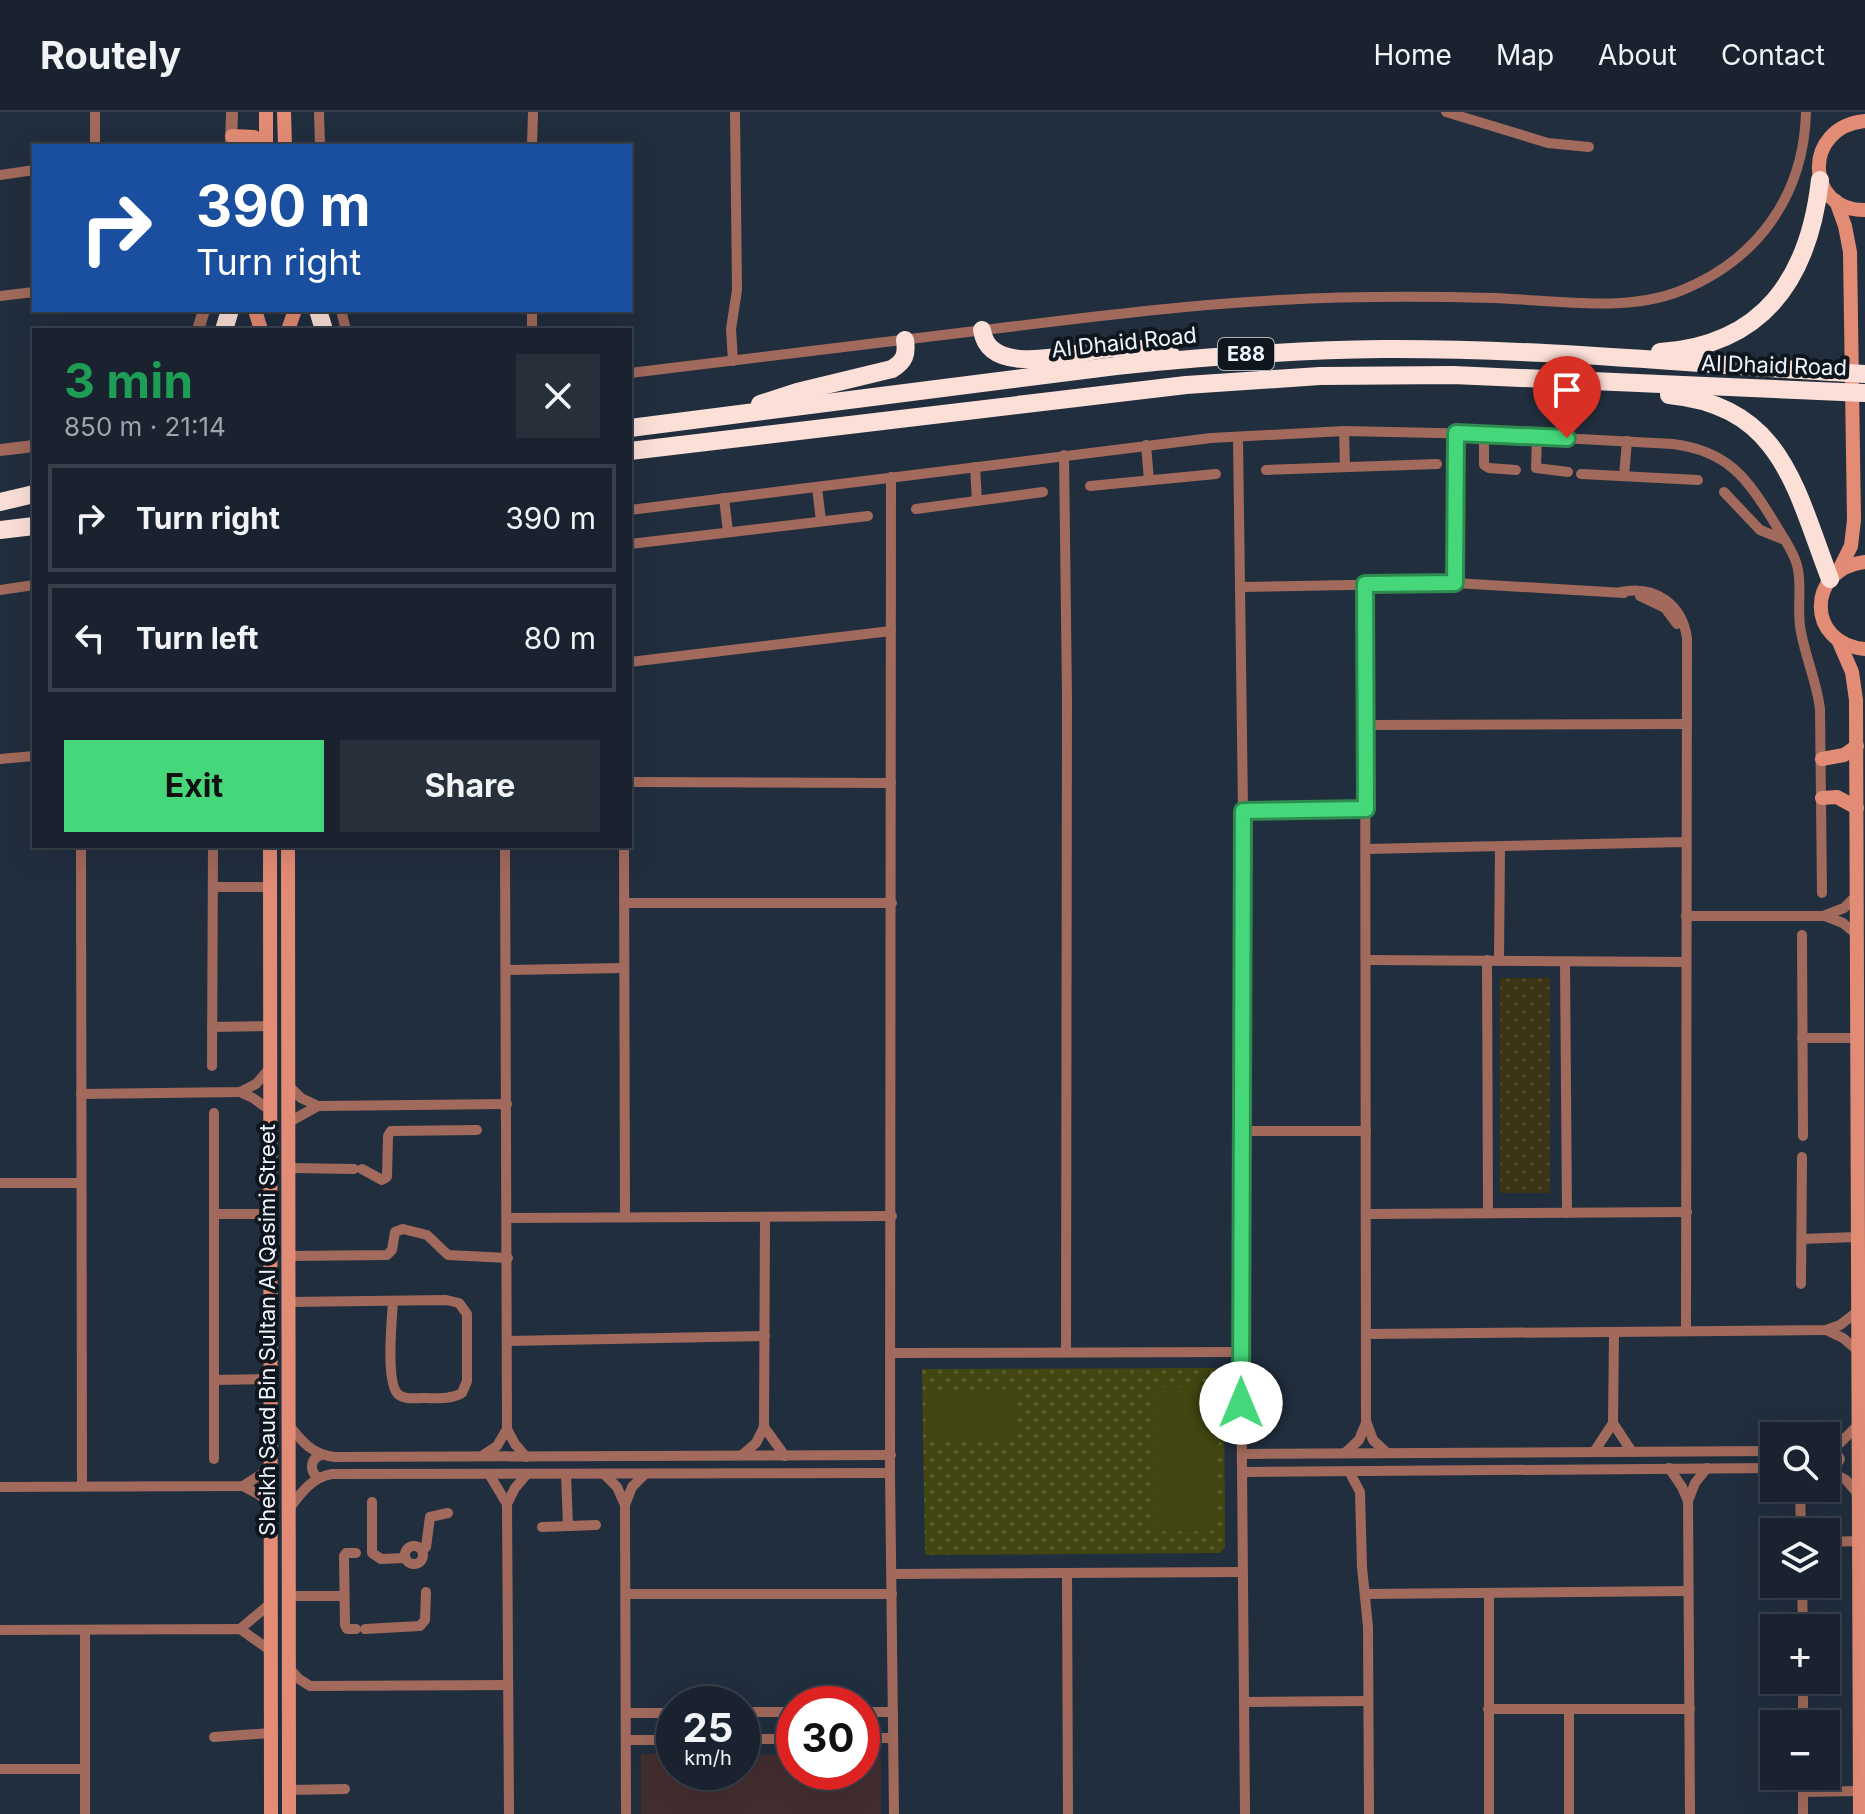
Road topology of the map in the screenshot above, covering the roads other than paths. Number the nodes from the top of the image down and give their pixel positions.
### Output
1 (95, 112) edge
2 (232, 112) edge
3 (266, 112) edge
4 (284, 112) edge
5 (319, 112) edge
6 (533, 112) edge
7 (735, 112) edge
8 (1446, 112) edge
9 (1806, 112) edge
10 (1846, 112) edge
11 (1865, 121) edge
12 (1840, 127) junction
13 (232, 141) edge
14 (95, 144) edge
15 (263, 144) edge
16 (266, 144) edge
17 (285, 144) edge
18 (320, 144) edge
19 (532, 144) edge
20 (1589, 147) dead end
21 (32, 170) edge
22 (0, 175) edge
23 (1820, 180) junction
24 (1836, 201) junction
25 (1865, 210) edge
26 (32, 292) edge
27 (0, 296) edge
28 (982, 330) junction
29 (905, 340) junction
30 (1585, 357) junction
31 (1183, 359) junction
32 (733, 361) junction
33 (632, 373) edge
34 (1865, 374) edge
35 (1587, 381) junction
36 (1865, 393) edge
37 (741, 414) junction
38 (710, 418) junction
39 (632, 419) edge
40 (632, 428) edge
41 (1344, 431) junction
42 (1456, 433) junction
43 (1484, 434) junction
44 (1238, 437) junction
45 (1537, 437) junction
46 (1627, 441) junction
47 (712, 442) junction
48 (1146, 445) junction
49 (32, 446) edge
50 (0, 450) edge
51 (632, 451) edge
52 (1064, 455) junction
53 (632, 459) edge
54 (1437, 464) dead end
55 (975, 467) junction
56 (1345, 467) junction
57 (1266, 470) dead end
58 (1516, 470) dead end
59 (1568, 472) dead end
60 (1216, 474) dead end
61 (1581, 474) dead end
62 (1624, 476) junction
63 (891, 477) junction
64 (1149, 480) junction
65 (1698, 480) dead end
66 (1090, 486) dead end
67 (817, 487) junction
68 (1043, 492) dead end
69 (1724, 492) dead end
70 (32, 495) edge
71 (724, 498) junction
72 (977, 501) junction
73 (32, 502) edge
74 (0, 505) edge
75 (916, 509) dead end
76 (632, 510) edge
77 (868, 516) dead end
78 (821, 521) junction
79 (728, 532) junction
80 (1785, 540) junction
81 (632, 544) edge
82 (1865, 562) edge
83 (1834, 574) junction
84 (1455, 583) junction
85 (1365, 584) junction
86 (32, 585) edge
87 (1241, 587) junction
88 (0, 590) edge
89 (891, 631) junction
90 (1839, 642) junction
91 (1865, 649) edge
92 (632, 662) edge
93 (1685, 724) junction
94 (1366, 725) junction
95 (1857, 746) junction
96 (32, 759) edge
97 (1822, 759) junction
98 (0, 760) edge
99 (632, 782) edge
100 (891, 783) junction
101 (1822, 798) junction
102 (1857, 808) junction
103 (1366, 809) junction
104 (1243, 811) junction
105 (1685, 842) junction
106 (1500, 847) junction
107 (81, 848) edge
108 (213, 848) edge
109 (270, 848) edge
110 (288, 848) edge
111 (505, 848) edge
112 (624, 848) edge
113 (1366, 849) junction
114 (213, 887) junction
115 (271, 887) junction
116 (1822, 893) dead end
117 (1856, 896) junction
118 (624, 903) junction
119 (892, 903) junction
120 (1686, 916) junction
121 (1823, 916) junction
122 (1856, 934) junction
123 (1802, 935) dead end
124 (1366, 960) junction
125 (1493, 960) junction
126 (1565, 962) junction
127 (1686, 962) junction
128 (624, 968) junction
129 (506, 970) junction
130 (271, 1026) junction
131 (212, 1027) junction
132 (1802, 1038) junction
133 (1856, 1038) junction
134 (212, 1066) dead end
135 (270, 1068) junction
136 (288, 1085) junction
137 (240, 1092) junction
138 (81, 1094) junction
139 (507, 1104) junction
140 (318, 1106) junction
141 (271, 1111) junction
142 (214, 1113) dead end
143 (289, 1122) junction
144 (477, 1130) dead end
145 (1242, 1131) junction
146 (1366, 1131) junction
147 (1803, 1136) dead end
148 (1802, 1157) dead end
149 (1860, 1164) edge
150 (290, 1168) junction
151 (0, 1183) edge
152 (81, 1183) junction
153 (1687, 1212) junction
154 (1488, 1213) junction
155 (1567, 1213) junction
156 (214, 1214) junction
157 (270, 1214) junction
158 (1367, 1214) junction
159 (892, 1216) junction
160 (625, 1217) junction
161 (765, 1217) junction
162 (508, 1218) junction
163 (1856, 1237) junction
164 (1802, 1239) junction
165 (289, 1256) junction
166 (508, 1258) junction
167 (1801, 1284) dead end
168 (393, 1301) junction
169 (289, 1302) junction
170 (1857, 1312) junction
171 (1826, 1330) junction
172 (1686, 1331) junction
173 (1614, 1332) junction
174 (1367, 1334) junction
175 (765, 1336) junction
176 (507, 1341) junction
177 (1857, 1350) junction
178 (1066, 1352) junction
179 (1241, 1352) junction
180 (892, 1353) junction
181 (271, 1379) junction
182 (214, 1380) junction
183 (1366, 1421) junction
184 (1613, 1423) junction
185 (289, 1424) junction
186 (1858, 1425) junction
187 (764, 1427) junction
188 (507, 1429) junction
189 (1840, 1443) edge
190 (1760, 1451) edge
191 (1594, 1452) junction
192 (1632, 1452) junction
193 (1345, 1453) junction
194 (1387, 1453) junction
195 (1242, 1454) junction
196 (321, 1455) junction
197 (742, 1455) junction
198 (891, 1455) junction
199 (480, 1456) junction
200 (785, 1456) junction
201 (526, 1457) junction
202 (214, 1459) dead end
203 (271, 1468) junction
204 (1669, 1468) junction
205 (1707, 1468) junction
206 (1760, 1468) edge
207 (1349, 1471) junction
208 (1373, 1471) junction
209 (1242, 1472) junction
210 (890, 1473) junction
211 (489, 1474) junction
212 (527, 1474) junction
213 (566, 1474) junction
214 (604, 1474) junction
215 (645, 1474) junction
216 (1840, 1477) edge
217 (318, 1478) junction
218 (82, 1486) junction
219 (243, 1486) junction
220 (0, 1487) edge
221 (1360, 1492) junction
222 (1859, 1495) junction
223 (1688, 1501) junction
224 (372, 1502) dead end
225 (507, 1504) junction
226 (271, 1505) junction
227 (625, 1505) junction
228 (289, 1509) junction
229 (448, 1513) dead end
230 (596, 1525) dead end
231 (568, 1526) junction
232 (542, 1527) dead end
233 (1840, 1544) edge
234 (1862, 1547) edge
235 (364, 1553) junction
236 (1242, 1572) junction
237 (1067, 1573) junction
238 (892, 1574) junction
239 (1688, 1591) junction
240 (426, 1592) dead end
241 (1489, 1593) junction
242 (626, 1594) junction
243 (892, 1594) junction
244 (1365, 1594) junction
245 (289, 1596) junction
246 (344, 1596) junction
247 (271, 1603) junction
248 (240, 1629) junction
249 (0, 1630) edge
250 (85, 1630) junction
251 (271, 1651) junction
252 (290, 1669) junction
253 (508, 1685) junction
254 (310, 1686) junction
255 (1803, 1698) dead end
256 (1367, 1701) junction
257 (1244, 1702) junction
258 (290, 1704) junction
259 (1488, 1709) junction
260 (1569, 1709) junction
261 (1690, 1709) junction
262 (1803, 1710) edge
263 (880, 1712) edge
264 (893, 1712) junction
265 (626, 1713) junction
266 (656, 1713) edge
267 (271, 1733) junction
268 (214, 1737) dead end
269 (880, 1738) edge
270 (893, 1738) junction
271 (626, 1740) junction
272 (656, 1740) edge
273 (0, 1769) edge
274 (85, 1769) junction
275 (345, 1789) dead end
276 (289, 1790) junction
277 (1859, 1791) junction
278 (1803, 1792) joint
279 (85, 1814) edge
280 (271, 1814) edge
281 (289, 1814) edge
282 (509, 1814) edge
283 (626, 1814) edge
284 (894, 1814) edge
285 (1068, 1814) edge
286 (1245, 1814) edge
287 (1369, 1814) edge
288 (1489, 1814) edge
289 (1569, 1814) edge
290 (1690, 1814) edge
291 (1803, 1814) edge
292 (1860, 1814) edge

1 - 14 street
2 - 13 street
3 - 16 main road
4 - 17 main road
5 - 18 street
6 - 19 street
7 - 32 street
8 - 20 street
9 - 28 street
10 - 12 main road
11 - 12 main road
12 - 23 main road
13 - 15 main road
21 - 22 street
23 - 24 main road
23 - 30 highway
24 - 25 main road
24 - 83 main road
26 - 27 street
28 - 29 street
28 - 31 highway
29 - 32 street
29 - 37 highway
30 - 31 highway, Al Dhaid Road / E88
30 - 34 highway, Al Dhaid Road / E88
31 - 37 highway, Al Dhaid Road / E88
32 - 33 street
35 - 36 highway, Al Dhaid Road / E88
35 - 47 highway, Al Dhaid Road / E88
35 - 83 highway
37 - 38 highway, Al Dhaid Road / E88
38 - 39 highway
38 - 40 highway, Al Dhaid Road / E88
41 - 42 street
41 - 44 street
41 - 56 street
42 - 43 street
42 - 84 street
43 - 45 street
43 - 58 street
44 - 48 street
44 - 87 street
45 - 46 street
45 - 59 street
46 - 62 street
46 - 80 street
47 - 51 highway, Al Dhaid Road / E88
47 - 53 highway
48 - 52 street
48 - 64 street
49 - 50 street
52 - 55 street
52 - 178 street
54 - 56 street
55 - 63 street
55 - 72 street
56 - 57 street
60 - 64 street
61 - 62 street
62 - 65 street
63 - 67 street
63 - 89 street
64 - 66 street
67 - 71 street
67 - 78 street
68 - 72 street
69 - 80 street
70 - 74 highway
71 - 76 street
71 - 79 street
72 - 75 street
73 - 74 highway
77 - 78 street
78 - 79 street
79 - 81 street
80 - 97 street
82 - 83 main road
83 - 90 main road
84 - 85 street
84 - 93 street
85 - 87 street
85 - 94 street
86 - 88 street
87 - 104 street
89 - 92 street
89 - 100 street
90 - 91 main road
90 - 95 main road
93 - 94 street
93 - 105 street
94 - 103 street
95 - 97 main road
95 - 102 main road
96 - 98 street
97 - 101 street
99 - 100 street
100 - 119 street
101 - 102 main road
101 - 116 street
102 - 117 main road
103 - 104 street
103 - 113 street
104 - 145 street
105 - 106 street
105 - 120 street
106 - 113 street
106 - 125 street
107 - 138 street
108 - 114 street
109 - 115 main road, Sheikh Saud Bin Sultan Al Qasimi Street
110 - 136 main road, Sheikh Saud Bin Sultan Al Qasimi Street
111 - 129 street
112 - 118 street
113 - 124 street
114 - 115 street
114 - 131 street
115 - 130 main road, Sheikh Saud Bin Sultan Al Qasimi Street
117 - 121 street
117 - 122 main road
118 - 119 street
118 - 128 street
119 - 159 street
120 - 121 street
120 - 127 street
121 - 122 street
122 - 133 main road
123 - 132 street
124 - 125 street
124 - 146 street
125 - 126 street
125 - 154 street
126 - 127 street
126 - 155 street
127 - 153 street
128 - 129 street
128 - 160 street
129 - 139 street
130 - 131 street
130 - 135 main road, Sheikh Saud Bin Sultan Al Qasimi Street
131 - 134 street
132 - 133 street
132 - 147 street
133 - 149 main road
135 - 136 main road
135 - 137 street
135 - 141 main road, Sheikh Saud Bin Sultan Al Qasimi Street
136 - 140 street
136 - 143 main road, Sheikh Saud Bin Sultan Al Qasimi Street
137 - 138 street
137 - 141 street
138 - 152 street
139 - 140 street
139 - 162 street
140 - 143 street
141 - 157 main road, Sheikh Saud Bin Sultan Al Qasimi Street
142 - 156 street
143 - 150 main road, Sheikh Saud Bin Sultan Al Qasimi Street
144 - 150 street
145 - 146 street
145 - 179 street
146 - 158 street
148 - 164 street
149 - 163 main road
150 - 165 main road, Sheikh Saud Bin Sultan Al Qasimi Street
151 - 152 street
152 - 218 street
153 - 155 street
153 - 172 street
154 - 155 street
154 - 158 street
156 - 157 street
156 - 182 street
157 - 181 main road, Sheikh Saud Bin Sultan Al Qasimi Street
158 - 174 street
159 - 161 street
159 - 180 street
160 - 161 street
160 - 162 street
161 - 175 street
162 - 166 street
163 - 164 street
163 - 170 main road
164 - 167 street
165 - 166 street
165 - 169 main road, Sheikh Saud Bin Sultan Al Qasimi Street
166 - 176 street
168 - 168 street
168 - 169 street
169 - 185 main road, Sheikh Saud Bin Sultan Al Qasimi Street
170 - 171 street
170 - 177 main road
171 - 172 street
171 - 177 street
172 - 173 street
173 - 174 street
173 - 184 street
174 - 183 street
175 - 176 street
175 - 187 street
176 - 188 street
177 - 186 main road
178 - 179 street
178 - 180 street
179 - 195 street
180 - 198 street
181 - 182 street
181 - 203 main road, Sheikh Saud Bin Sultan Al Qasimi Street
182 - 202 street
183 - 193 street
183 - 194 street
184 - 191 street
184 - 192 street
185 - 196 street
185 - 228 main road, Sheikh Saud Bin Sultan Al Qasimi Street
186 - 189 street
186 - 222 main road
187 - 197 street
187 - 200 street
188 - 199 street
188 - 201 street
190 - 192 street
191 - 192 street
191 - 194 street
193 - 194 street
193 - 195 street
195 - 209 street
196 - 199 street
196 - 217 street
197 - 200 street
197 - 201 street
198 - 200 street
198 - 210 street
199 - 201 street
203 - 219 street
203 - 226 main road, Sheikh Saud Bin Sultan Al Qasimi Street
204 - 205 street
204 - 208 street
204 - 223 street
205 - 206 street
205 - 223 street
207 - 208 street
207 - 209 street
207 - 221 street
208 - 221 street
209 - 236 street
210 - 215 street
210 - 238 street
211 - 212 street
211 - 217 street
211 - 225 street
212 - 213 street
212 - 225 street
213 - 214 street
213 - 231 street
214 - 215 street
214 - 227 street
215 - 227 street
216 - 222 street
217 - 228 street
218 - 219 street
218 - 220 street
219 - 226 street
221 - 244 street
222 - 234 main road
223 - 239 street
224 - 235 street
225 - 253 street
226 - 247 main road, Sheikh Saud Bin Sultan Al Qasimi Street
227 - 242 street
228 - 245 main road, Sheikh Saud Bin Sultan Al Qasimi Street
229 - 235 street
230 - 231 street
231 - 232 street
233 - 234 street
234 - 277 main road
235 - 246 street
236 - 237 street
236 - 257 street
237 - 238 street
237 - 285 street
238 - 243 street
239 - 241 street
239 - 261 street
240 - 246 street
241 - 244 street
241 - 259 street
242 - 243 street
242 - 265 street
243 - 264 street
244 - 256 street
245 - 246 street
245 - 252 main road, Sheikh Saud Bin Sultan Al Qasimi Street
247 - 248 street
247 - 251 main road, Sheikh Saud Bin Sultan Al Qasimi Street
248 - 250 street
248 - 251 street
249 - 250 street
250 - 274 street
251 - 267 main road, Sheikh Saud Bin Sultan Al Qasimi Street
252 - 254 street
252 - 258 main road, Sheikh Saud Bin Sultan Al Qasimi Street
253 - 254 street
253 - 282 street
254 - 258 street
255 - 262 street
256 - 257 street
256 - 287 street
257 - 286 street
258 - 276 main road, Sheikh Saud Bin Sultan Al Qasimi Street
259 - 260 street
259 - 288 street
260 - 261 street
260 - 289 street
261 - 290 street
263 - 264 street
264 - 270 street
265 - 266 street
265 - 271 street
267 - 268 street
267 - 280 main road, Sheikh Saud Bin Sultan Al Qasimi Street
269 - 270 street
270 - 284 street
271 - 272 street
271 - 283 street
273 - 274 street
274 - 279 street
275 - 276 street
276 - 281 main road, Sheikh Saud Bin Sultan Al Qasimi Street
277 - 278 street
277 - 292 main road
278 - 291 street

